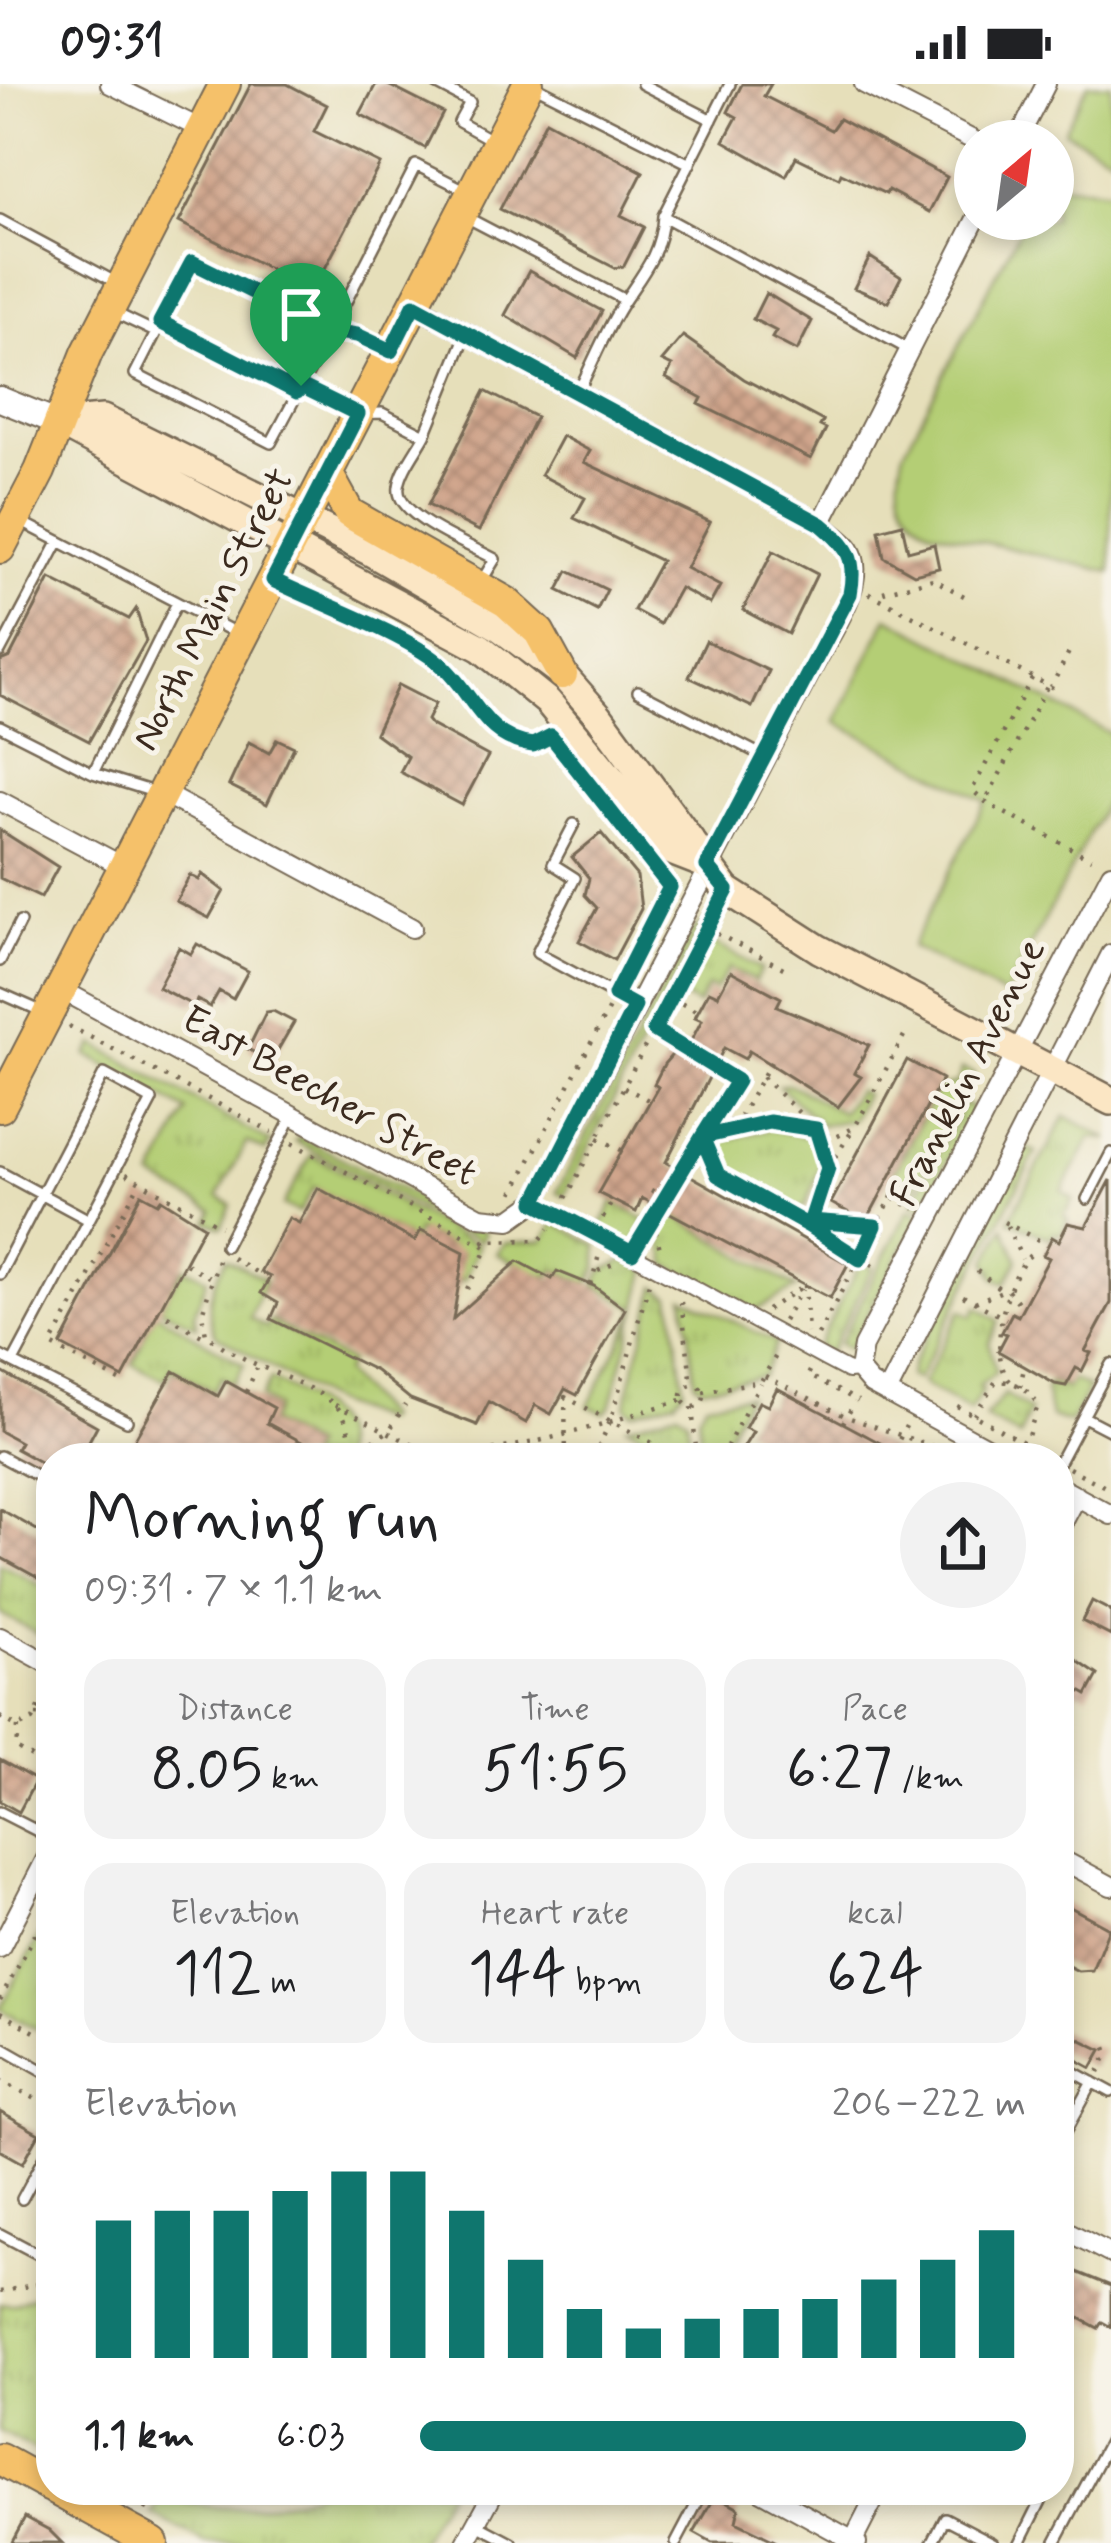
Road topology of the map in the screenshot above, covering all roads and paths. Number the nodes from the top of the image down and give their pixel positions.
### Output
1 (110, 84) edge
2 (225, 84) edge
3 (436, 84) edge
4 (529, 84) edge
5 (642, 84) edge
6 (730, 84) edge
7 (864, 84) edge
8 (1046, 84) edge
9 (712, 119) junction
10 (1027, 120) edge
11 (201, 129) junction
12 (954, 130) edge
13 (497, 143) junction
14 (690, 164) junction
15 (466, 204) junction
16 (663, 216) junction
17 (0, 220) edge
18 (965, 240) edge
19 (115, 297) junction
20 (625, 300) junction
21 (414, 305) junction
22 (158, 327) junction
23 (331, 331) junction
24 (467, 334) junction
25 (908, 349) junction
26 (391, 351) junction
27 (299, 389) junction
28 (577, 394) junction
29 (0, 399) edge
30 (358, 414) junction
31 (59, 423) junction
32 (425, 435) junction
33 (327, 473) junction
34 (16, 518) junction
35 (821, 524) junction
36 (298, 532) junction
37 (59, 541) junction
38 (0, 548) edge
39 (273, 580) junction
40 (480, 584) junction
41 (852, 584) junction
42 (883, 592) dead end
43 (964, 596) dead end
44 (177, 603) junction
45 (244, 638) junction
46 (0, 652) edge
47 (1070, 652) dead end
48 (562, 674) junction
49 (1032, 678) junction
50 (1048, 686) junction
51 (638, 691) dead end
52 (567, 723) junction
53 (0, 726) edge
54 (765, 757) junction
55 (93, 773) junction
56 (164, 794) junction
57 (987, 798) junction
58 (0, 801) edge
59 (574, 824) dead end
60 (1091, 859) dead end
61 (707, 866) junction
62 (126, 868) junction
63 (657, 869) dead end
64 (1111, 872) edge
65 (727, 890) junction
66 (20, 922) dead end
67 (412, 928) dead end
68 (706, 928) junction
69 (1111, 954) edge
70 (0, 961) edge
71 (791, 972) dead end
72 (0, 993) edge
73 (615, 995) junction
74 (671, 998) junction
75 (55, 1002) junction
76 (635, 1006) junction
77 (698, 1012) dead end
78 (654, 1030) junction
79 (906, 1033) dead end
80 (1017, 1050) junction
81 (771, 1062) dead end
82 (1052, 1068) junction
83 (762, 1077) junction
84 (624, 1087) junction
85 (650, 1101) dead end
86 (1111, 1101) edge
87 (0, 1107) edge
88 (293, 1115) junction
89 (855, 1126) junction
90 (816, 1129) junction
91 (714, 1130) junction
92 (702, 1137) junction
93 (282, 1138) junction
94 (598, 1138) junction
95 (623, 1151) dead end
96 (1111, 1154) edge
97 (828, 1168) junction
98 (116, 1169) junction
99 (0, 1172) edge
100 (140, 1182) junction
101 (651, 1190) dead end
102 (40, 1195) junction
103 (662, 1196) junction
104 (1088, 1198) dead end
105 (505, 1199) dead end
106 (613, 1200) dead end
107 (535, 1202) junction
108 (674, 1202) dead end
109 (905, 1204) dead end
110 (557, 1214) junction
111 (652, 1217) junction
112 (89, 1220) junction
113 (810, 1224) junction
114 (875, 1226) junction
115 (232, 1232) junction
116 (597, 1235) junction
117 (892, 1236) dead end
118 (1046, 1244) dead end
119 (225, 1246) dead end
120 (488, 1248) junction
121 (1035, 1251) dead end
122 (632, 1253) junction
123 (860, 1259) junction
124 (1022, 1260) junction
125 (186, 1264) dead end
126 (877, 1267) dead end
127 (977, 1271) dead end
128 (256, 1272) dead end
129 (666, 1272) junction
130 (0, 1274) edge
131 (209, 1277) junction
132 (592, 1284) dead end
133 (805, 1285) junction
134 (467, 1289) dead end
135 (1005, 1290) junction
136 (963, 1296) dead end
137 (975, 1302) junction
138 (1023, 1308) dead end
139 (157, 1310) dead end
140 (752, 1319) junction
141 (1007, 1320) junction
142 (781, 1335) junction
143 (223, 1348) junction
144 (810, 1351) junction
145 (0, 1355) edge
146 (13, 1362) junction
147 (1111, 1364) edge
148 (257, 1368) junction
149 (1024, 1368) dead end
150 (859, 1370) junction
151 (763, 1378) junction
152 (120, 1381) dead end
153 (1010, 1381) junction
154 (692, 1385) junction
155 (1021, 1387) junction
156 (246, 1392) dead end
157 (703, 1392) junction
158 (887, 1393) junction
159 (682, 1400) junction
160 (856, 1400) dead end
161 (335, 1405) junction
162 (405, 1405) dead end
163 (692, 1407) junction
164 (974, 1415) dead end
165 (1084, 1417) junction
166 (611, 1420) junction
167 (845, 1420) junction
168 (127, 1421) dead end
169 (906, 1426) dead end
170 (388, 1431) junction
171 (1111, 1431) edge
172 (397, 1435) junction
173 (563, 1435) junction
174 (902, 1435) junction
175 (350, 1443) edge
176 (370, 1443) edge
177 (396, 1443) edge
178 (412, 1443) edge
179 (517, 1443) edge
180 (564, 1443) edge
181 (601, 1443) edge
182 (653, 1443) edge
183 (696, 1443) edge
184 (730, 1443) edge
185 (897, 1443) edge
186 (924, 1443) edge
187 (993, 1443) edge
188 (1019, 1443) edge
189 (1070, 1443) edge
190 (0, 1456) edge
191 (1074, 1470) edge
192 (36, 1475) edge
193 (1111, 1490) edge
194 (1074, 1494) edge
195 (1111, 1515) edge
196 (0, 1636) edge
197 (36, 1656) edge
198 (36, 1715) edge
199 (0, 1717) edge
200 (18, 1727) junction
201 (36, 1759) edge
202 (0, 1811) edge
203 (36, 1830) edge
204 (1074, 1866) edge
205 (36, 1878) edge
206 (1111, 1886) edge
207 (36, 1933) edge
208 (0, 1948) edge
209 (0, 2000) edge
210 (0, 2013) edge
211 (36, 2033) edge
212 (1102, 2039) dead end
213 (0, 2046) edge
214 (36, 2066) edge
215 (1074, 2072) edge
216 (0, 2080) edge
217 (1093, 2082) junction
218 (1111, 2092) edge
219 (36, 2099) edge
220 (1074, 2117) edge
221 (36, 2173) edge
222 (22, 2199) dead end
223 (0, 2234) edge
224 (1074, 2235) edge
225 (36, 2254) edge
226 (1111, 2254) edge
227 (36, 2284) edge
228 (0, 2291) edge
229 (1111, 2438) edge
230 (0, 2459) edge
231 (36, 2478) edge
232 (86, 2505) edge
233 (487, 2505) edge
234 (696, 2505) edge
235 (787, 2505) edge
236 (872, 2505) edge
237 (1039, 2505) edge
238 (476, 2524) junction
239 (126, 2526) edge
240 (854, 2542) edge
241 (153, 2543) edge
242 (466, 2543) edge
243 (512, 2543) edge
244 (676, 2543) edge
245 (932, 2543) edge
246 (993, 2543) edge
247 (1020, 2543) edge
248 (1055, 2543) edge

1 - 11 street
2 - 11 main road
3 - 13 lane
4 - 13 main road, North Main Street
4 - 14 lane
5 - 9 lane
6 - 9 lane
7 - 12 street
8 - 10 street
9 - 14 lane
11 - 19 main road
13 - 15 main road, North Main Street
14 - 16 lane
15 - 20 lane
15 - 21 main road, North Main Street
15 - 23 lane
16 - 20 lane
16 - 25 lane
17 - 19 lane
18 - 25 street
19 - 22 lane
19 - 31 main road
20 - 28 lane
21 - 24 street
21 - 26 main road, North Main Street
22 - 23 lane
22 - 27 lane
22 - 27 lane
23 - 26 lane
23 - 27 lane
24 - 28 street
24 - 32 lane
25 - 35 street
26 - 30 main road, North Main Street
27 - 30 lane
28 - 35 street
29 - 31 street
30 - 32 lane
30 - 33 main road, North Main Street
31 - 34 main road
31 - 36 main road
32 - 40 lane
33 - 36 main road, North Main Street
33 - 40 main road
34 - 37 lane
34 - 38 main road
35 - 41 street
36 - 39 main road, North Main Street
36 - 48 main road
36 - 52 main road
37 - 44 lane
37 - 46 lane
39 - 45 main road, North Main Street
39 - 52 lane
40 - 48 main road
41 - 49 path
41 - 54 street
42 - 43 path
44 - 45 lane
44 - 55 lane
45 - 56 main road, North Main Street
47 - 50 path
48 - 61 main road
49 - 50 path
49 - 57 path
50 - 57 path
51 - 54 lane
52 - 61 main road
53 - 55 lane
54 - 61 street
55 - 56 lane
56 - 62 main road, North Main Street
56 - 67 street
57 - 60 path
58 - 62 street
59 - 73 lane
61 - 65 main road
61 - 76 street
62 - 75 main road, North Main Street
63 - 73 path
64 - 80 street, Franklin Avenue
65 - 68 path
65 - 80 main road
66 - 70 lane
68 - 71 path
68 - 74 path
69 - 82 street, Franklin Avenue
72 - 75 lane
73 - 76 lane
73 - 105 path
74 - 77 path
74 - 78 path
75 - 87 main road, North Main Street
75 - 88 street, East Beecher Street
75 - 93 path
76 - 107 street
78 - 84 path
78 - 92 path
79 - 89 path
80 - 82 main road
80 - 150 street, Franklin Avenue
81 - 83 path
82 - 86 main road
82 - 158 street, Franklin Avenue
83 - 90 path
83 - 91 path
84 - 85 path
84 - 94 path
88 - 93 lane
88 - 107 street, East Beecher Street
89 - 90 path
89 - 97 path
90 - 91 path
90 - 97 path
91 - 92 path
92 - 103 path
92 - 113 path
93 - 115 lane
93 - 120 path
94 - 95 path
94 - 110 path
96 - 104 lane
97 - 113 path
98 - 100 path
98 - 102 lane
98 - 112 lane
99 - 102 lane
100 - 115 path
100 - 152 path
101 - 103 path
102 - 112 lane
102 - 130 lane
103 - 108 path
103 - 111 path
106 - 116 path
107 - 110 street
109 - 114 path
110 - 116 street
110 - 120 path
111 - 122 path
111 - 129 path
112 - 146 lane
113 - 114 path
113 - 123 path
114 - 117 path
114 - 123 path
115 - 119 lane
116 - 122 street
116 - 132 path
118 - 124 path
120 - 134 path
121 - 124 path
122 - 129 street
123 - 126 path
123 - 144 path
124 - 135 path
125 - 131 path
127 - 135 path
128 - 131 path
129 - 140 street
129 - 154 path
129 - 166 path
131 - 143 path
133 - 140 path
133 - 142 path
133 - 144 path
135 - 137 path
135 - 138 path
135 - 141 path
136 - 137 path
137 - 141 path
139 - 143 path
140 - 142 street
141 - 153 path
142 - 144 street
142 - 151 path
143 - 148 path
144 - 150 street
145 - 146 lane
146 - 168 lane
147 - 165 lane
148 - 156 path
148 - 161 path
149 - 155 path
150 - 158 street
151 - 157 path
151 - 167 path
151 - 184 path
153 - 155 path
153 - 164 path
154 - 157 path
154 - 159 path
155 - 188 path
157 - 163 path
158 - 187 street
159 - 163 path
159 - 166 path
160 - 167 path
161 - 170 path
161 - 175 path
162 - 170 path
163 - 183 path
165 - 171 lane
165 - 189 lane
166 - 173 path
166 - 173 path
166 - 181 path
166 - 182 path
167 - 174 path
169 - 174 path
170 - 172 path
170 - 176 path
172 - 177 path
172 - 178 path
173 - 179 path
173 - 180 path
174 - 185 path
174 - 186 path
190 - 192 lane
191 - 193 path
194 - 195 street
196 - 197 street
198 - 200 path
199 - 200 path
200 - 201 path
202 - 203 lane
204 - 206 street
205 - 208 street
207 - 209 path
210 - 211 path
212 - 217 path
213 - 214 lane
215 - 217 lane
216 - 219 path
217 - 218 lane
217 - 220 lane
221 - 222 lane
223 - 225 lane
224 - 226 street
227 - 228 path
229 - 248 lane
230 - 231 main road
232 - 239 main road
233 - 238 street
234 - 244 lane
235 - 240 street
236 - 240 street
237 - 247 lane
238 - 242 street
238 - 243 lane
239 - 241 main road
245 - 246 lane

